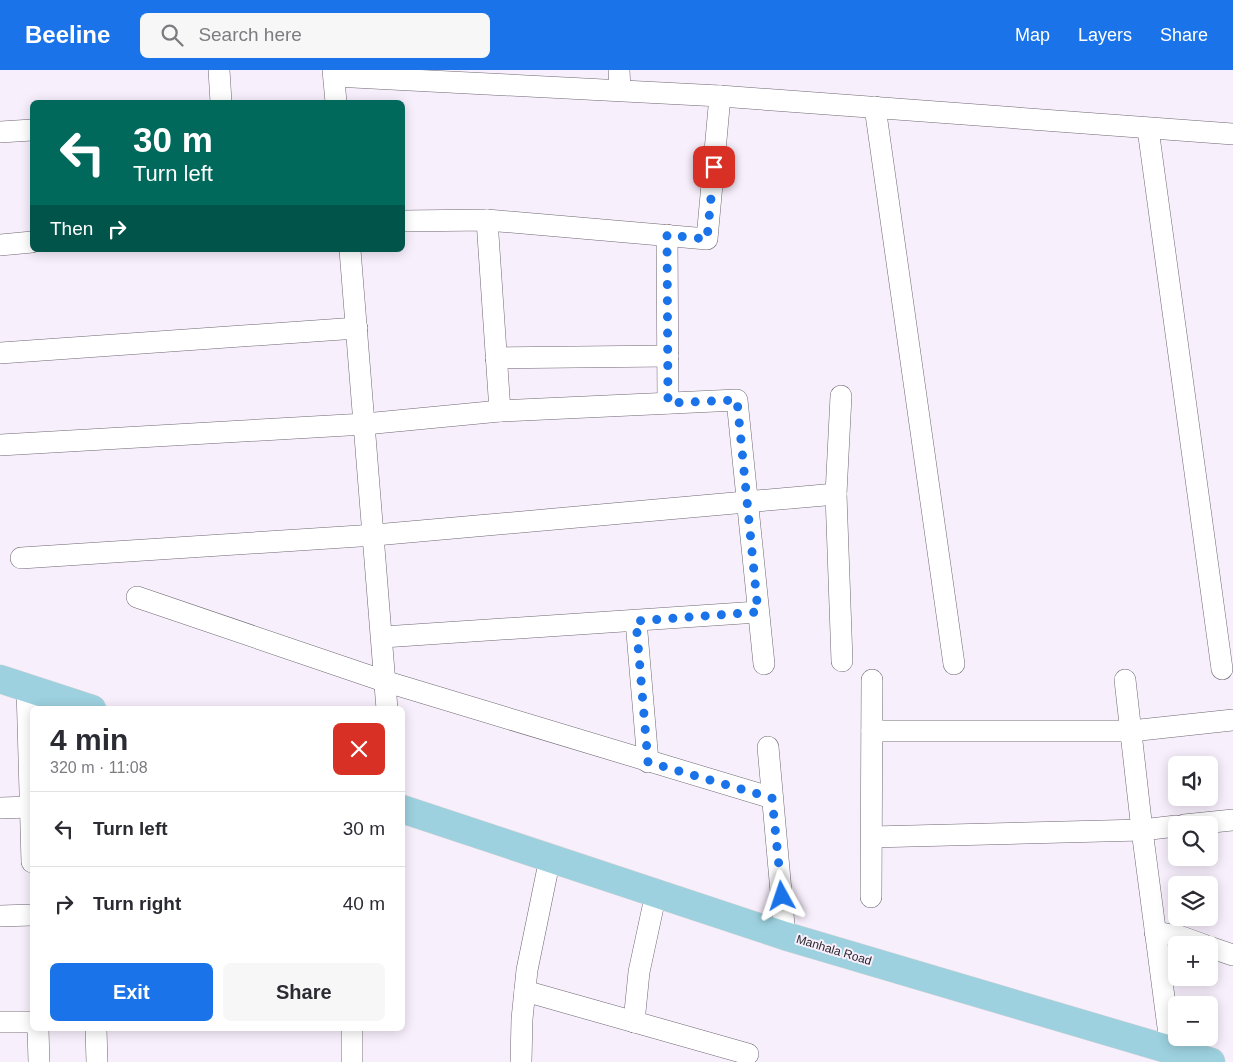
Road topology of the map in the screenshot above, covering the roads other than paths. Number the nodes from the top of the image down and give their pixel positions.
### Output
1 (219, 70) edge
2 (333, 73) edge
3 (619, 80) edge
4 (720, 96) junction
5 (221, 100) edge
6 (336, 100) edge
7 (875, 107) junction
8 (1148, 129) junction
9 (30, 130) edge
10 (0, 132) edge
11 (1233, 134) edge
12 (486, 220) junction
13 (405, 222) edge
14 (667, 235) junction
15 (30, 242) edge
16 (0, 245) edge
17 (350, 252) edge
18 (357, 328) junction
19 (0, 353) edge
20 (668, 356) junction
21 (496, 358) junction
22 (841, 396) dead end
23 (668, 403) junction
24 (500, 411) junction
25 (365, 424) junction
26 (0, 445) edge
27 (836, 494) junction
28 (746, 500) junction
29 (375, 535) junction
30 (21, 558) dead end
31 (137, 597) dead end
32 (758, 612) junction
33 (636, 621) junction
34 (383, 637) junction
35 (842, 661) dead end
36 (764, 664) dead end
37 (954, 664) dead end
38 (1222, 669) dead end
39 (0, 679) edge
40 (872, 680) dead end
41 (1126, 680) dead end
42 (384, 681) junction
43 (27, 688) junction
44 (83, 706) edge
45 (387, 706) edge
46 (1233, 720) edge
47 (1131, 730) junction
48 (872, 731) junction
49 (768, 747) dead end
50 (648, 762) junction
51 (30, 777) edge
52 (772, 798) junction
53 (30, 807) edge
54 (0, 808) edge
55 (405, 810) edge
56 (1233, 820) edge
57 (1218, 822) edge
58 (1168, 827) edge
59 (1142, 830) junction
60 (872, 837) junction
61 (550, 858) junction
62 (656, 893) junction
63 (871, 897) dead end
64 (0, 916) edge
65 (30, 916) edge
66 (1155, 932) junction
67 (785, 936) junction
68 (1179, 936) edge
69 (1218, 950) edge
70 (1233, 955) edge
71 (525, 991) junction
72 (0, 1022) edge
73 (30, 1022) edge
74 (634, 1022) junction
75 (38, 1031) edge
76 (96, 1031) edge
77 (352, 1031) edge
78 (1171, 1050) junction
79 (748, 1054) dead end
80 (39, 1062) edge
81 (97, 1062) edge
82 (352, 1062) edge
83 (521, 1062) edge
84 (1212, 1062) edge

1 - 5 street
2 - 3 street
2 - 6 street
3 - 4 street
4 - 7 street
4 - 14 street
7 - 8 street
7 - 37 street
8 - 11 street
8 - 38 street
9 - 10 street
12 - 13 street
12 - 14 street
12 - 21 street
14 - 20 street
15 - 16 street
17 - 18 street
18 - 19 street
18 - 25 street
20 - 21 street
20 - 23 street
21 - 24 street
22 - 27 street
23 - 24 street
23 - 28 street
24 - 25 street
25 - 26 street
25 - 29 street
27 - 28 street
27 - 35 street
28 - 29 street
28 - 32 street
29 - 30 street
29 - 34 street
31 - 42 street
32 - 33 street
32 - 36 street
33 - 34 street
33 - 50 street
34 - 42 street
39 - 43 main road
40 - 48 street
41 - 47 street
42 - 45 street
42 - 50 street
43 - 44 main road
43 - 51 street
46 - 47 street
47 - 48 street
47 - 59 street
48 - 60 street
49 - 52 street
50 - 52 street
52 - 67 street
53 - 54 street
55 - 61 main road, Manhala Road
56 - 57 street
58 - 59 street
59 - 60 street
59 - 66 street
60 - 63 street
61 - 62 main road, Manhala Road
61 - 71 street
62 - 67 main road, Manhala Road
62 - 74 street
64 - 65 street
66 - 68 street
66 - 78 street
67 - 78 main road, Manhala Road
69 - 70 street
71 - 74 street
71 - 83 street
72 - 73 street
74 - 79 street
75 - 80 street
76 - 81 street
77 - 82 street
78 - 84 main road, Manhala Road

